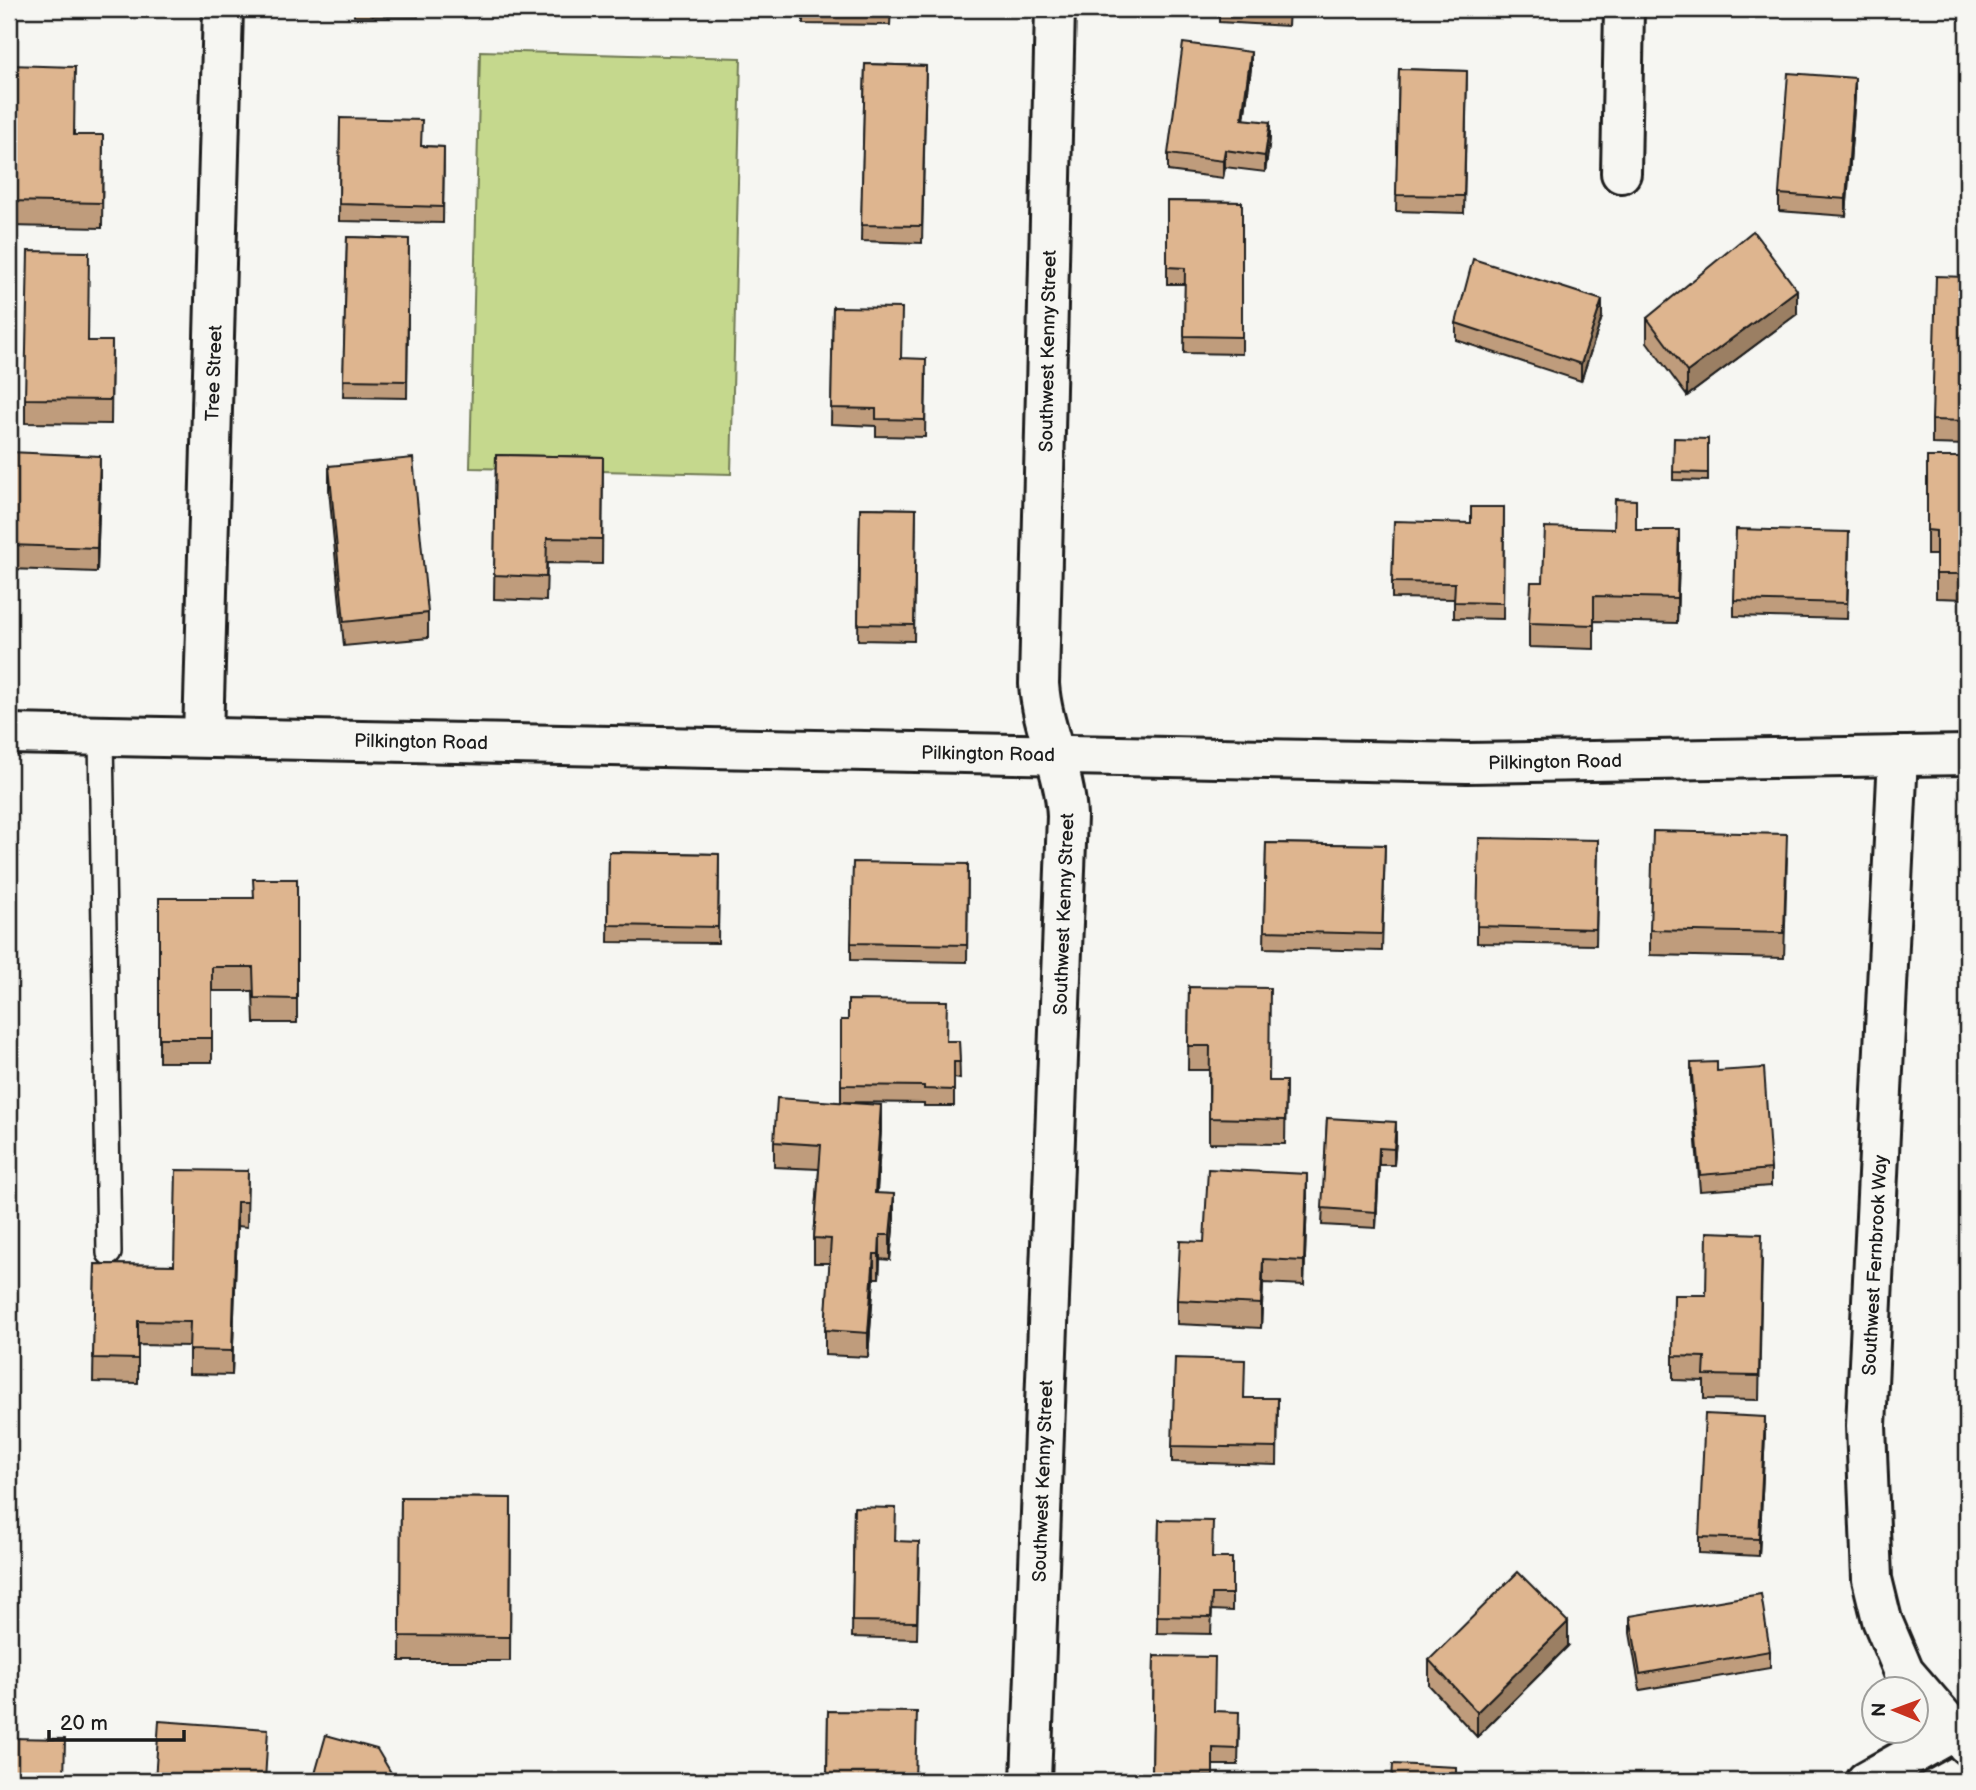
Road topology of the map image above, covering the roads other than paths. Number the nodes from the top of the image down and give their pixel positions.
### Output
1 (223, 9) edge
2 (1055, 9) edge
3 (1624, 9) edge
4 (1621, 173) dead end
5 (9, 734) edge
6 (101, 735) junction
7 (204, 737) junction
8 (1056, 754) junction
9 (1967, 755) edge
10 (1898, 756) junction
11 (109, 1253) dead end
12 (1960, 1739) edge
13 (1031, 1781) edge
14 (1866, 1781) edge

1 - 7 street, Tree Street
2 - 8 street, Southwest Kenny Street
3 - 4 street
5 - 6 street, Pilkington Road
6 - 7 street, Pilkington Road
6 - 11 lane
7 - 8 street, Pilkington Road
8 - 10 street, Pilkington Road
8 - 13 street, Southwest Kenny Street
9 - 10 street, Pilkington Road
10 - 12 street, Southwest Fernbrook Way
12 - 14 street

